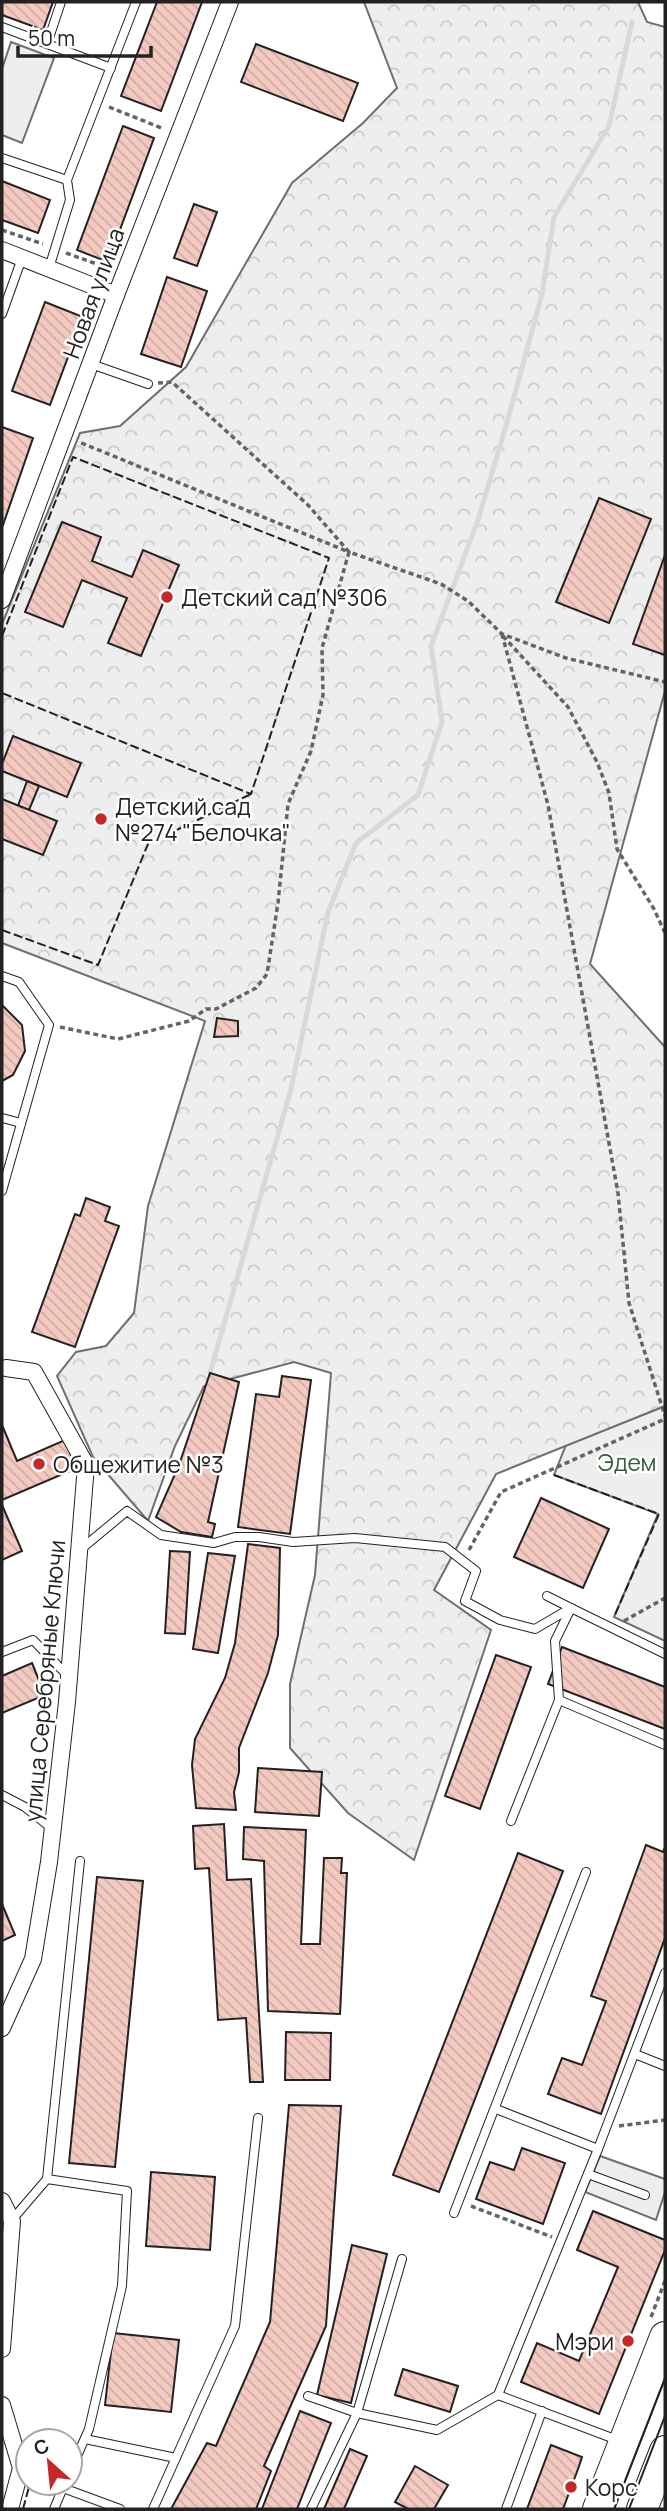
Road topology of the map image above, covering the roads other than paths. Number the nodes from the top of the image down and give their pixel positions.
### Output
1 (61, 2) edge
2 (135, 2) edge
3 (230, 2) edge
4 (2, 27) edge
5 (47, 44) junction
6 (111, 68) junction
7 (2, 158) edge
8 (67, 180) junction
9 (2, 250) edge
10 (22, 258) junction
11 (49, 268) junction
12 (116, 295) junction
13 (2, 314) edge
14 (91, 363) junction
15 (148, 384) road end
16 (2, 600) edge
17 (2, 976) edge
18 (2, 1118) edge
19 (21, 1123) junction
20 (2, 1191) edge
21 (3, 1369) edge
22 (78, 1552) junction
23 (547, 1596) dead end
24 (571, 1608) junction
25 (2, 1652) edge
26 (665, 1654) edge
27 (68, 1676) junction
28 (559, 1700) junction
29 (665, 1745) edge
30 (2, 1794) edge
31 (511, 1821) dead end
32 (54, 1830) junction
33 (80, 1861) dead end
34 (586, 1872) dead end
35 (665, 1973) edge
36 (2, 2028) edge
37 (635, 2054) junction
38 (665, 2066) edge
39 (496, 2109) junction
40 (258, 2118) dead end
41 (598, 2149) junction
42 (588, 2174) junction
43 (47, 2179) junction
44 (645, 2195) dead end
45 (2, 2201) edge
46 (454, 2214) dead end
47 (7, 2219) edge
48 (402, 2259) dead end
49 (665, 2337) edge
50 (2, 2349) edge
51 (498, 2395) junction
52 (308, 2396) dead end
53 (2, 2405) edge
54 (542, 2411) junction
55 (357, 2413) junction
56 (85, 2439) joint
57 (624, 2442) junction
58 (665, 2451) edge
59 (176, 2458) junction
60 (84, 2494) edge
61 (10, 2509) edge
62 (120, 2509) edge
63 (153, 2509) edge
64 (311, 2509) edge
65 (506, 2509) edge
66 (598, 2509) edge
67 (642, 2509) edge

1 - 5 lane
2 - 6 lane
3 - 12 street, Новая улица
4 - 5 lane
5 - 6 lane
6 - 8 lane
7 - 8 lane
8 - 11 lane
9 - 10 street
10 - 11 street
10 - 13 lane
11 - 12 street
12 - 14 street, Новая улица
14 - 15 lane
14 - 16 street, Новая улица
17 - 19 lane
18 - 19 lane
19 - 20 lane
21 - 22 street, улица Серебряные Ключи
22 - 24 lane
22 - 27 street, улица Серебряные Ключи
23 - 24 lane
24 - 26 lane
24 - 28 lane
25 - 27 lane
27 - 32 street, улица Серебряные Ключи
28 - 29 lane
28 - 31 lane
30 - 32 lane
32 - 36 street, улица Серебряные Ключи
33 - 43 lane
34 - 39 lane
35 - 37 lane
37 - 38 lane
37 - 41 lane
39 - 41 lane
39 - 46 lane
40 - 59 lane
41 - 42 lane
42 - 44 lane
42 - 51 lane
43 - 47 lane
43 - 56 lane
45 - 47 street
47 - 50 street
48 - 55 lane
49 - 57 highway
51 - 54 lane
51 - 55 lane
52 - 55 lane
53 - 61 street
54 - 57 lane
54 - 65 lane
55 - 64 lane
56 - 59 lane
57 - 66 highway
58 - 67 highway
59 - 63 lane
60 - 62 lane

